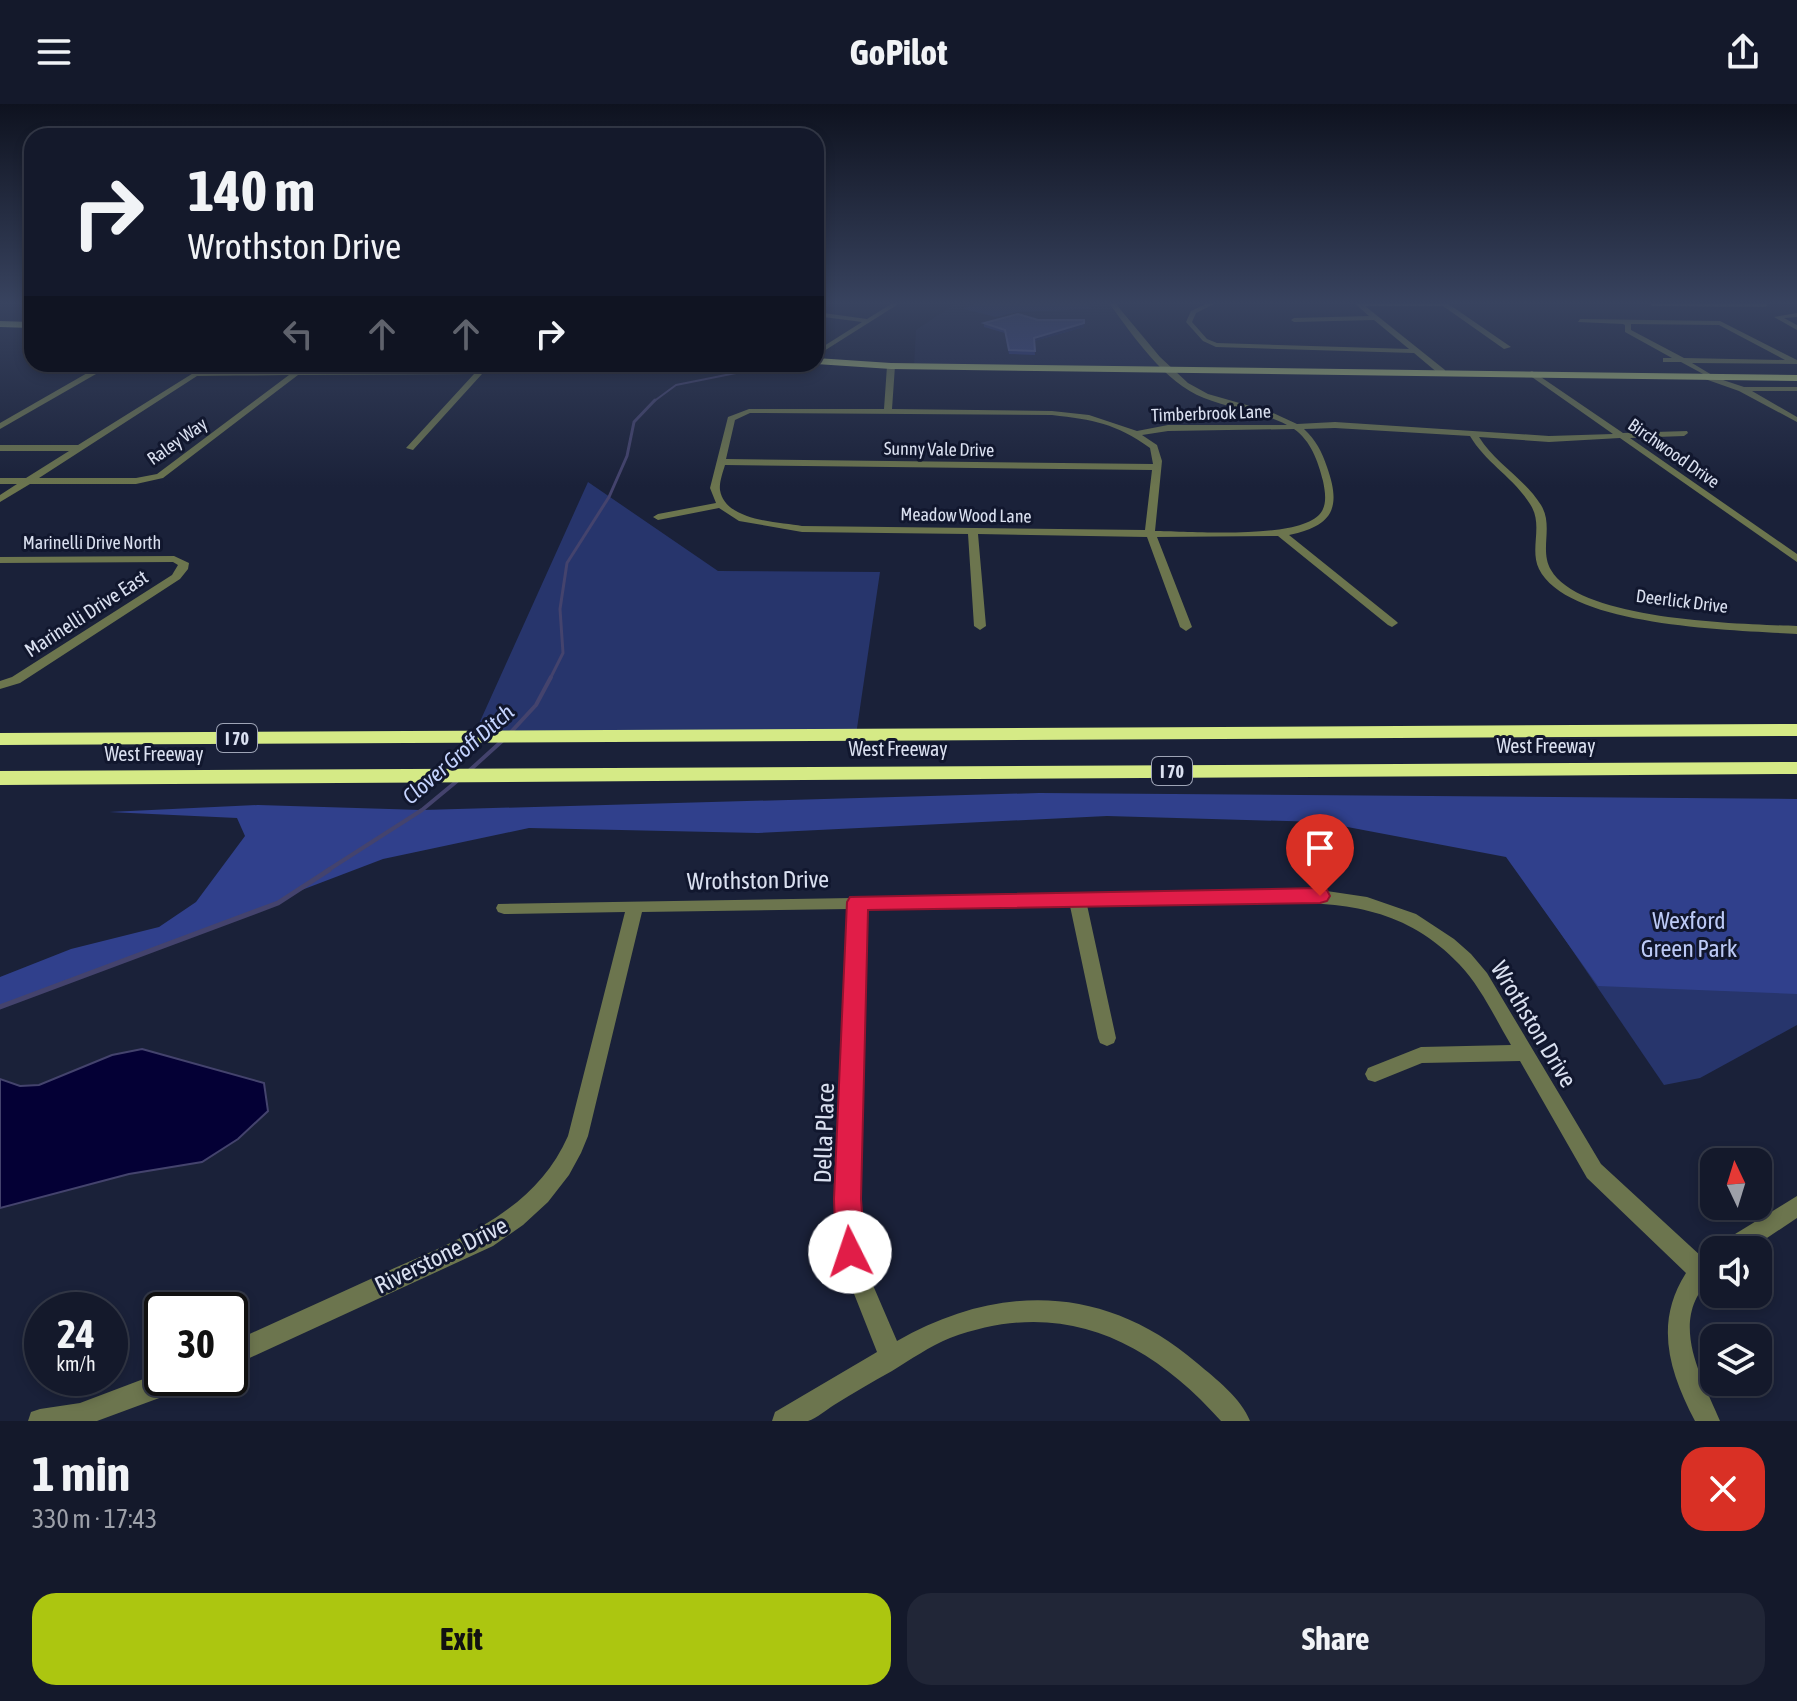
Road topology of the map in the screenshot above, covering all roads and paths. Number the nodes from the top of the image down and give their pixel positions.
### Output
1 (868, 364) edge
2 (1167, 364) edge
3 (1432, 364) edge
4 (1690, 364) edge
5 (891, 366) junction
6 (1170, 368) junction
7 (298, 372) joint
8 (479, 372) edge
9 (1442, 372) junction
10 (1532, 373) junction
11 (92, 374) dead end
12 (1717, 378) junction
13 (1797, 378) edge
14 (1742, 389) junction
15 (1797, 389) edge
16 (888, 411) junction
17 (1797, 420) edge
18 (0, 426) edge
19 (1296, 426) junction
20 (1137, 433) junction
21 (1684, 433) dead end
22 (1473, 435) junction
23 (1622, 436) junction
24 (0, 448) edge
25 (80, 448) junction
26 (410, 448) dead end
27 (720, 462) junction
28 (1157, 467) junction
29 (0, 481) edge
30 (29, 481) junction
31 (0, 499) edge
32 (721, 505) junction
33 (658, 517) dead end
34 (973, 532) junction
35 (1280, 533) junction
36 (1151, 534) junction
37 (1797, 559) edge
38 (0, 560) edge
39 (184, 563) joint
40 (1392, 623) dead end
41 (980, 626) dead end
42 (1186, 627) dead end
43 (1797, 630) edge
44 (0, 685) edge
45 (1797, 730) edge
46 (0, 739) edge
47 (1797, 768) edge
48 (0, 778) edge
49 (1077, 899) junction
50 (858, 902) junction
51 (635, 906) junction
52 (504, 908) dead end
53 (1107, 1038) dead end
54 (1525, 1053) junction
55 (1375, 1074) dead end
56 (1797, 1206) edge
57 (1751, 1236) edge
58 (1700, 1259) edge
59 (1700, 1274) edge
60 (248, 1347) edge
61 (892, 1357) junction
62 (144, 1391) edge
63 (40, 1421) edge
64 (784, 1421) edge
65 (1238, 1421) edge
66 (1708, 1421) edge

1 - 5 main road
2 - 6 street
3 - 9 street
4 - 12 street
5 - 6 main road
5 - 16 street
6 - 9 main road
6 - 19 street
7 - 25 street
7 - 30 street, Raley Way
8 - 26 street
9 - 10 main road
10 - 12 main road
10 - 23 street, Birchwood Drive
11 - 18 street
12 - 13 main road
12 - 14 street
14 - 15 street
14 - 17 street
16 - 20 street, Timberbrook Lane
16 - 27 street, Timberbrook Lane
19 - 20 street, Timberbrook Lane
19 - 22 street, Timberbrook Lane
19 - 35 street, Meadow Wood Lane
20 - 28 street
21 - 23 street, Timberbrook Lane
22 - 23 street, Timberbrook Lane
22 - 43 street, Deerlick Drive
23 - 37 street, Birchwood Drive
24 - 25 street
25 - 30 street
27 - 28 street, Sunny Vale Drive
27 - 32 street
28 - 36 street
29 - 30 street
30 - 31 street
32 - 33 street
32 - 34 street, Meadow Wood Lane
34 - 36 street, Meadow Wood Lane
34 - 41 street
35 - 36 street, Meadow Wood Lane
35 - 40 street
36 - 42 street
38 - 39 street, Marinelli Drive North
39 - 44 street, Marinelli Drive East
45 - 46 highway, West Freeway / I 70
47 - 48 highway, West Freeway / I 70
49 - 50 street, Wrothston Drive
49 - 53 street
49 - 54 street, Wrothston Drive
50 - 51 street, Wrothston Drive
50 - 61 street, Della Place
51 - 52 street, Wrothston Drive
51 - 60 street, Riverstone Drive
54 - 55 street
54 - 58 street, Wrothston Drive
56 - 57 street
59 - 66 street
61 - 64 street
61 - 65 street
62 - 63 street

